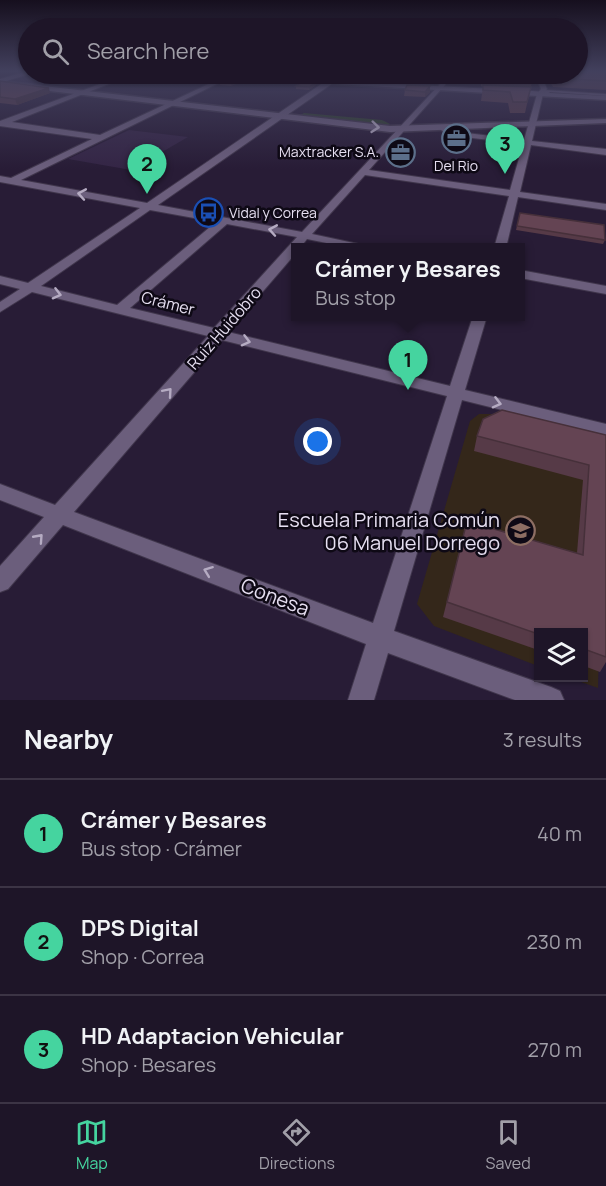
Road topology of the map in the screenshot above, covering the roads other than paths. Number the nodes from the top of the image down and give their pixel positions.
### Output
1 (54, 104) edge
2 (159, 104) edge
3 (248, 104) edge
4 (299, 104) edge
5 (423, 104) edge
6 (539, 104) edge
7 (170, 105) junction
8 (291, 109) junction
9 (606, 112) edge
10 (278, 117) junction
11 (534, 119) junction
12 (408, 120) junction
13 (606, 121) edge
14 (1, 123) edge
15 (441, 128) junction
16 (401, 129) junction
17 (101, 138) junction
18 (529, 142) junction
19 (606, 152) edge
20 (363, 172) junction
21 (6, 181) edge
22 (0, 188) edge
23 (514, 194) junction
24 (147, 206) junction
25 (606, 207) edge
26 (224, 221) junction
27 (305, 236) junction
28 (299, 243) edge
29 (344, 243) edge
30 (501, 243) edge
31 (291, 252) edge
32 (525, 275) edge
33 (0, 280) edge
34 (31, 287) junction
35 (606, 290) edge
36 (0, 308) edge
37 (120, 309) junction
38 (479, 321) edge
39 (219, 334) junction
40 (458, 393) junction
41 (606, 430) edge
42 (0, 492) edge
43 (61, 514) junction
44 (0, 582) edge
45 (380, 638) junction
46 (361, 700) edge
47 (551, 700) edge

1 - 14 street
2 - 7 street
3 - 8 street
4 - 8 street
5 - 12 street, Ruiz Huidobro
6 - 11 street
7 - 10 street
7 - 17 street
8 - 10 street
8 - 12 street
9 - 11 street
10 -> 16 street
10 - 24 street
11 - 12 street
11 - 13 street
11 - 15 street
11 - 18 street
12 - 16 street, Ruiz Huidobro
14 - 17 street
15 - 16 street
15 - 18 street
16 - 20 street, Ruiz Huidobro
17 - 21 street
18 - 19 street
18 - 23 street
20 - 23 street
20 - 27 street, Ruiz Huidobro
21 - 22 street
24 -> 21 street
23 - 25 street
23 - 30 street
24 - 26 street
24 - 34 street
27 -> 26 street
26 - 37 street
27 - 28 street, Ruiz Huidobro
27 - 29 street
31 - 39 street, Ruiz Huidobro
32 - 35 street
33 - 34 street, Crámer
34 - 36 street
34 -> 37 street, Crámer
37 - 39 street, Crámer
38 - 40 street
39 -> 40 street, Crámer
43 -> 39 street, Ruiz Huidobro
40 -> 41 street, Crámer
40 - 45 street
42 - 43 street, Conesa
44 -> 43 street, Ruiz Huidobro
45 -> 43 street, Conesa
45 - 46 street
45 - 47 street, Conesa

